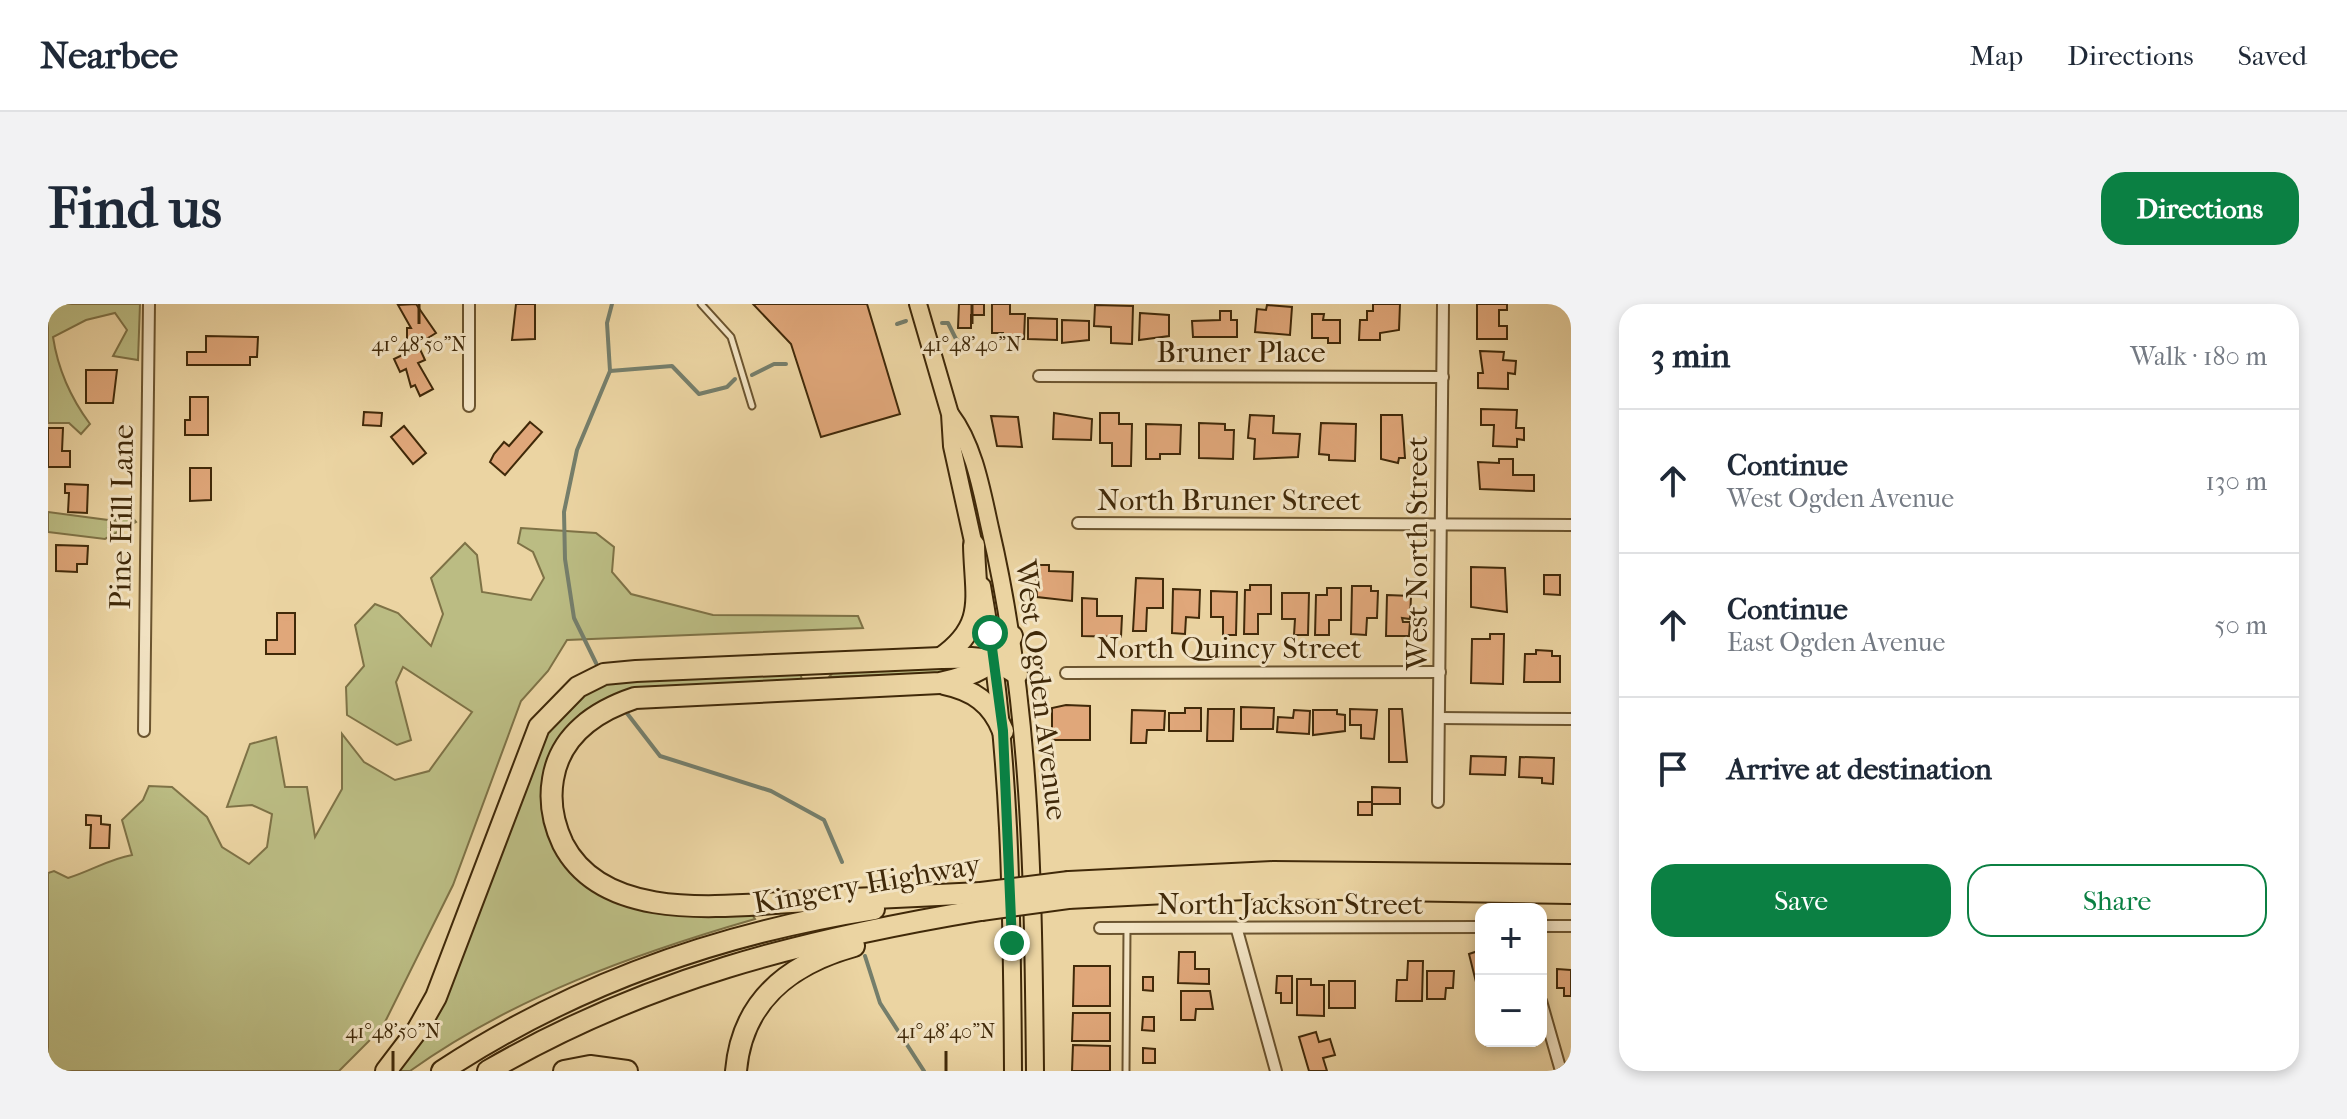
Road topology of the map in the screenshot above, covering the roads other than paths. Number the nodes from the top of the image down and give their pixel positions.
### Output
1 (149, 304) edge
2 (469, 304) edge
3 (701, 304) edge
4 (918, 304) edge
5 (1443, 304) edge
6 (1039, 376) dead end
7 (1443, 377) junction
8 (469, 406) dead end
9 (752, 406) dead end
10 (950, 414) junction
11 (1078, 523) dead end
12 (1442, 525) junction
13 (1571, 525) edge
14 (974, 545) junction
15 (1012, 636) junction
16 (941, 658) junction
17 (994, 661) junction
18 (1440, 672) junction
19 (1066, 673) dead end
20 (1017, 674) junction
21 (940, 683) junction
22 (1440, 718) junction
23 (1571, 719) edge
24 (144, 731) dead end
25 (1003, 731) junction
26 (1438, 802) dead end
27 (1571, 875) edge
28 (1069, 890) junction
29 (1571, 893) edge
30 (981, 902) junction
31 (1547, 926) edge
32 (1571, 926) edge
33 (1475, 927) edge
34 (1100, 928) dead end
35 (1127, 928) junction
36 (1237, 930) junction
37 (1547, 1022) edge
38 (386, 1071) edge
39 (442, 1071) edge
40 (488, 1071) edge
41 (564, 1071) edge
42 (627, 1071) edge
43 (736, 1071) edge
44 (1013, 1071) edge
45 (1035, 1071) edge
46 (1126, 1071) edge
47 (1276, 1071) edge
48 (1561, 1071) edge

1 - 24 street, Pine Hill Lane
2 - 8 street
3 - 9 lane
4 - 10 main road, West Ogden Avenue
5 - 7 street, West North Street
6 - 7 street, Bruner Place
7 - 12 street, West North Street
10 - 14 main road, West Ogden Avenue
10 - 15 main road, West Ogden Avenue
11 - 12 street, North Bruner Street
12 - 13 street, North Bruner Street
12 - 18 street, West North Street
14 - 16 highway
14 - 17 main road, West Ogden Avenue
15 - 17 highway
15 - 20 main road, West Ogden Avenue
16 - 17 highway
16 - 38 highway
17 - 20 highway
17 - 21 highway
17 - 25 main road, West Ogden Avenue
18 - 19 street, North Quincy Street
18 - 22 street, West North Street
20 - 45 main road, West Ogden Avenue
21 - 25 highway
21 - 30 highway
22 - 23 street
22 - 26 street, West North Street
25 - 44 main road, West Ogden Avenue
27 - 28 highway, Kingery Highway
28 - 29 highway, Kingery Highway
28 - 30 highway, Kingery Highway, bridge
30 - 39 highway, Kingery Highway
30 - 40 highway, Kingery Highway
30 - 43 highway
31 - 32 street
33 - 36 street, North Jackson Street
34 - 35 street, North Jackson Street
35 - 36 street, North Jackson Street
35 - 46 lane
36 - 47 street
37 - 48 street
41 - 42 highway

